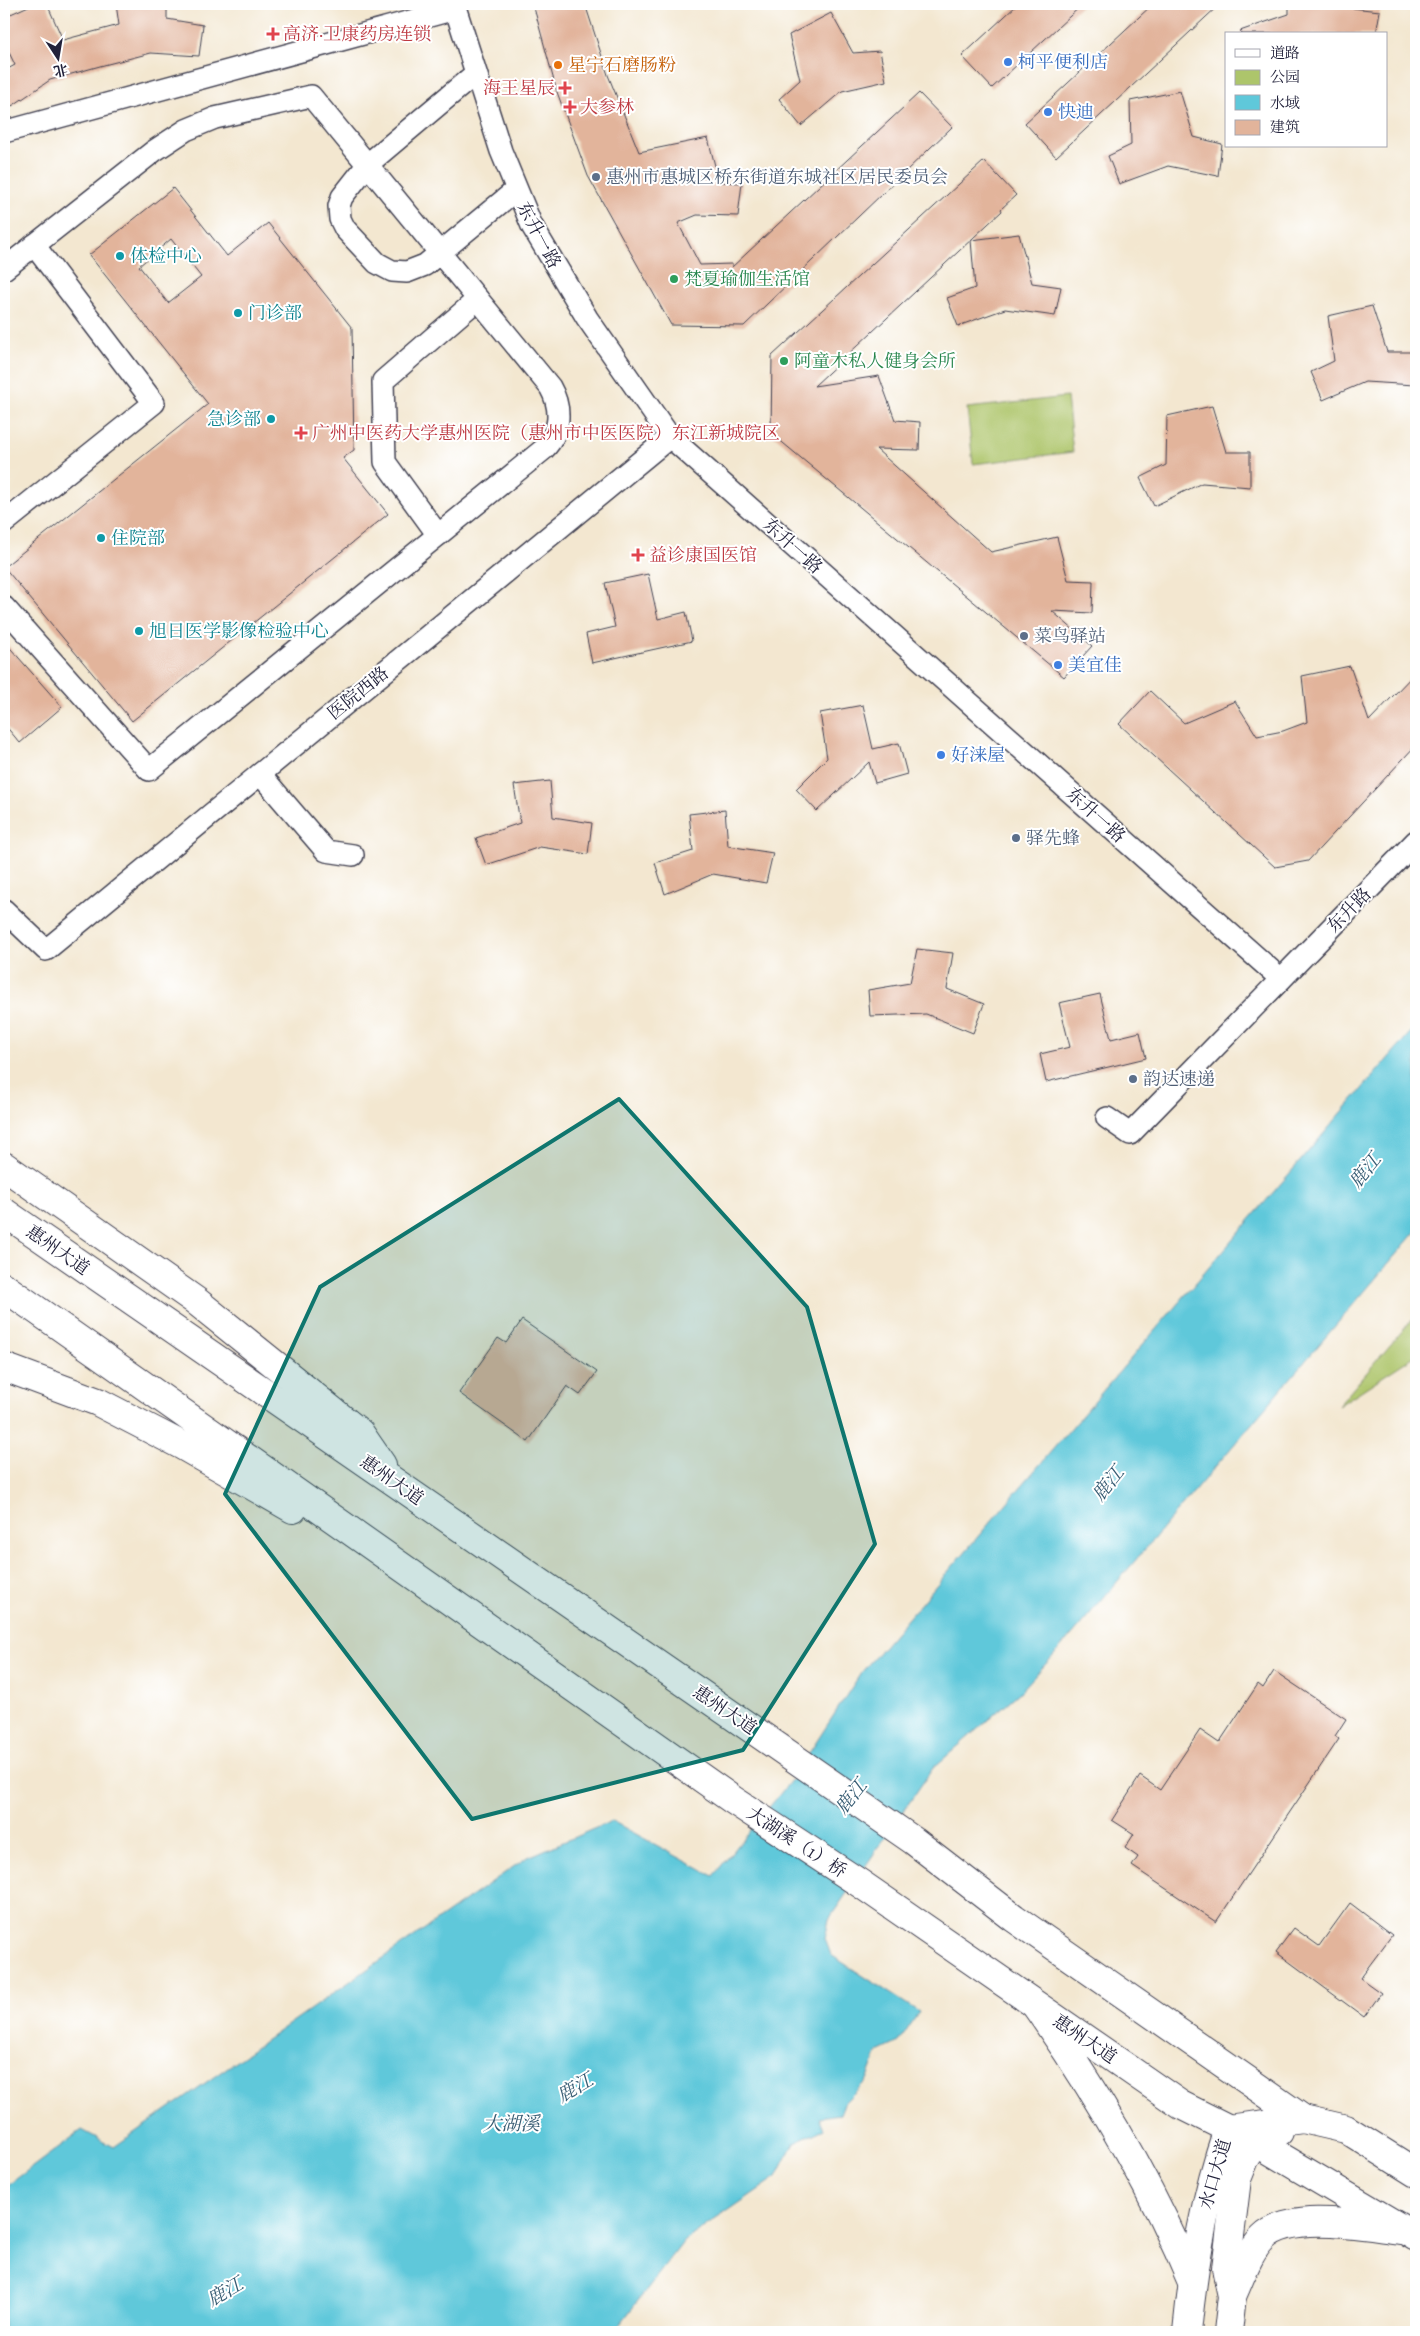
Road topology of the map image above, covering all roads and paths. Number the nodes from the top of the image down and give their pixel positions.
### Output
1 (454, 6) edge
2 (476, 74) junction
3 (4, 132) edge
4 (368, 164) junction
5 (516, 190) junction
6 (34, 245) junction
7 (440, 253) junction
8 (4, 269) edge
9 (478, 299) junction
10 (670, 437) junction
11 (4, 523) edge
12 (438, 535) junction
13 (4, 607) edge
14 (260, 774) junction
15 (1416, 841) edge
16 (353, 855) dead end
17 (4, 910) edge
18 (1281, 979) junction
19 (1107, 1118) dead end
20 (4, 1166) edge
21 (4, 1212) edge
22 (4, 1287) edge
23 (4, 1367) edge
24 (391, 1479) junction
25 (367, 1543) junction
26 (861, 1884) joint
27 (1036, 2006) junction
28 (1303, 2118) junction
29 (1228, 2129) junction
30 (1259, 2144) junction
31 (1416, 2173) edge
32 (1412, 2234) edge
33 (1192, 2282) junction
34 (1232, 2296) junction
35 (1187, 2332) edge
36 (1228, 2332) edge

1 - 2 street, 东升一路
1 - 3 street
2 - 4 street
2 - 5 street, 东升一路
4 - 6 street
4 - 7 street
4 - 7 street
5 - 7 street
5 - 10 street, 东升一路
6 - 8 street
6 - 11 street
7 - 9 street
9 - 12 street
9 - 12 street
10 - 14 street, 医院西路
10 - 18 street, 东升一路
12 - 13 street
14 - 16 street
14 - 17 street, 医院西路
15 - 18 street, 东升路
18 - 19 street, 东升路
20 - 24 main road
21 - 24 main road, 惠州大道
22 - 25 main road
23 - 25 main road
24 - 28 main road, 惠州大道
25 - 26 main road, 大湖溪（1）桥
26 - 27 main road, 惠州大道
27 - 29 main road, 惠州大道
27 - 33 main road
28 - 29 main road, 水口大道
28 - 30 main road, 水口大道
28 - 31 main road
29 - 30 main road, 惠州大道
29 - 33 main road, 水口大道
30 - 32 main road, 惠州大道
30 - 34 main road, 水口大道
32 - 34 main road
33 - 35 main road, 水口大道
34 - 36 main road, 水口大道

